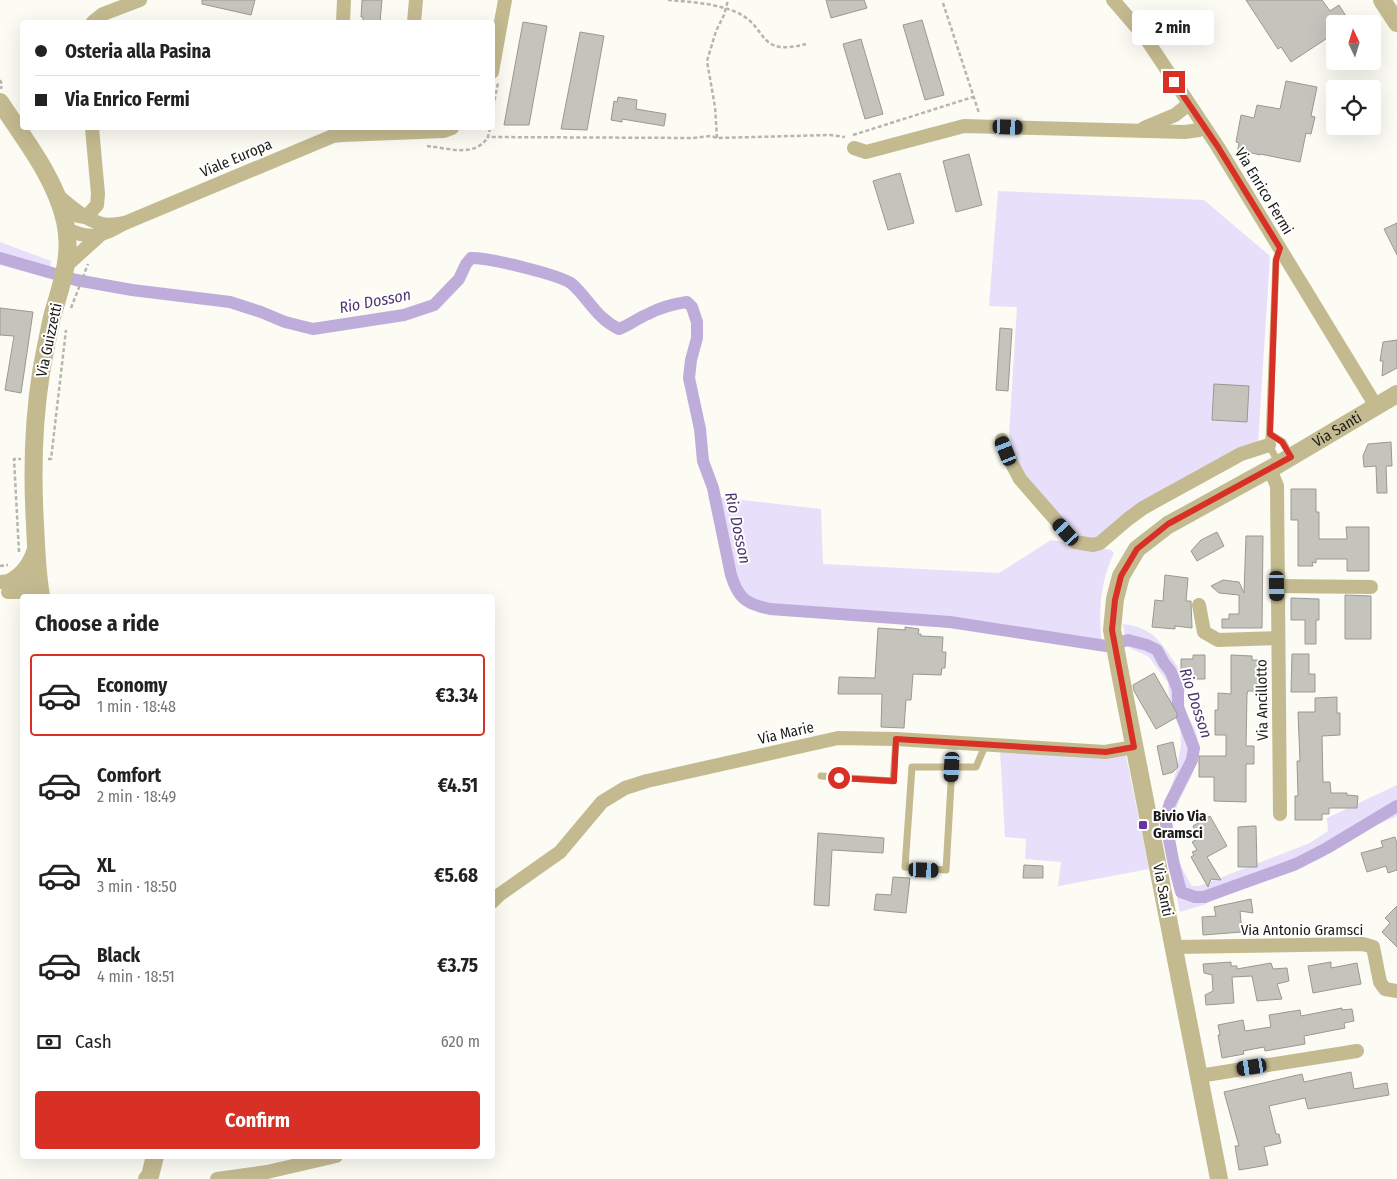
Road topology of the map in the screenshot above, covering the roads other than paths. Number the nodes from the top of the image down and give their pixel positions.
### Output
1 (140, 0) edge
2 (344, 0) edge
3 (416, 0) edge
4 (505, 0) edge
5 (1113, 0) edge
6 (1382, 0) edge
7 (96, 20) edge
8 (343, 20) edge
9 (414, 20) edge
10 (1397, 22) edge
11 (495, 55) edge
12 (0, 102) edge
13 (1189, 104) junction
14 (1204, 127) junction
15 (92, 130) edge
16 (444, 130) edge
17 (1138, 130) junction
18 (854, 148) dead end
19 (56, 194) junction
20 (86, 217) junction
21 (125, 223) junction
22 (66, 225) junction
23 (99, 236) junction
24 (1280, 248) junction
25 (64, 273) junction
26 (1397, 394) edge
27 (1376, 406) junction
28 (1002, 440) dead end
29 (1270, 440) junction
30 (1280, 463) junction
31 (36, 545) junction
32 (4, 586) edge
33 (1277, 586) junction
34 (1371, 586) dead end
35 (40, 590) edge
36 (20, 596) edge
37 (1200, 605) dead end
38 (1278, 638) junction
39 (896, 739) junction
40 (985, 746) junction
41 (1134, 747) junction
42 (952, 767) junction
43 (821, 776) dead end
44 (1280, 814) dead end
45 (495, 899) edge
46 (1173, 947) junction
47 (1397, 991) edge
48 (1358, 1051) dead end
49 (1199, 1076) junction
50 (154, 1159) edge
51 (323, 1159) edge
52 (150, 1178) edge
53 (217, 1179) edge
54 (1219, 1179) edge

1 - 7 street
2 - 8 street
3 - 9 street
4 - 11 street
5 - 13 street, Via Enrico Fermi
6 - 10 street
12 - 19 street, Via Guizzetti
13 - 14 street, Via Enrico Fermi
13 - 17 street
14 - 17 street
14 - 24 street, Via Enrico Fermi
15 - 20 street
16 - 21 street, Viale Europa
17 - 18 street
19 - 20 street, Viale Europa
19 - 22 street, Via Guizzetti
20 - 21 street, Viale Europa
20 - 22 street, Viale Europa
21 - 23 street, Viale Europa
22 - 23 street
22 - 25 street, Via Guizzetti
23 - 25 street, Viale Europa
24 - 27 street, Via Enrico Fermi
24 - 29 lane
25 - 31 street, Via Guizzetti
26 - 27 street, Via Santi
27 - 30 street, Via Santi
28 - 29 street
29 - 30 lane
29 - 30 lane
30 - 33 street, Via Ancillotto
30 - 41 street, Via Santi
31 - 32 street
31 - 35 street, Via Guizzetti
32 - 35 street
32 - 36 street
33 - 34 street
33 - 38 street, Via Ancillotto
37 - 38 street
38 - 44 street, Via Ancillotto
39 - 40 street, Via Marie
39 - 43 lane
39 - 45 street, Via Marie
40 - 41 street, Via Marie
40 - 42 lane
41 - 46 street, Via Santi
42 - 42 lane
46 - 47 street, Via Antonio Gramsci
46 - 49 street, Via Santi
48 - 49 street
49 - 54 street, Via Santi
50 - 52 street
51 - 53 street

